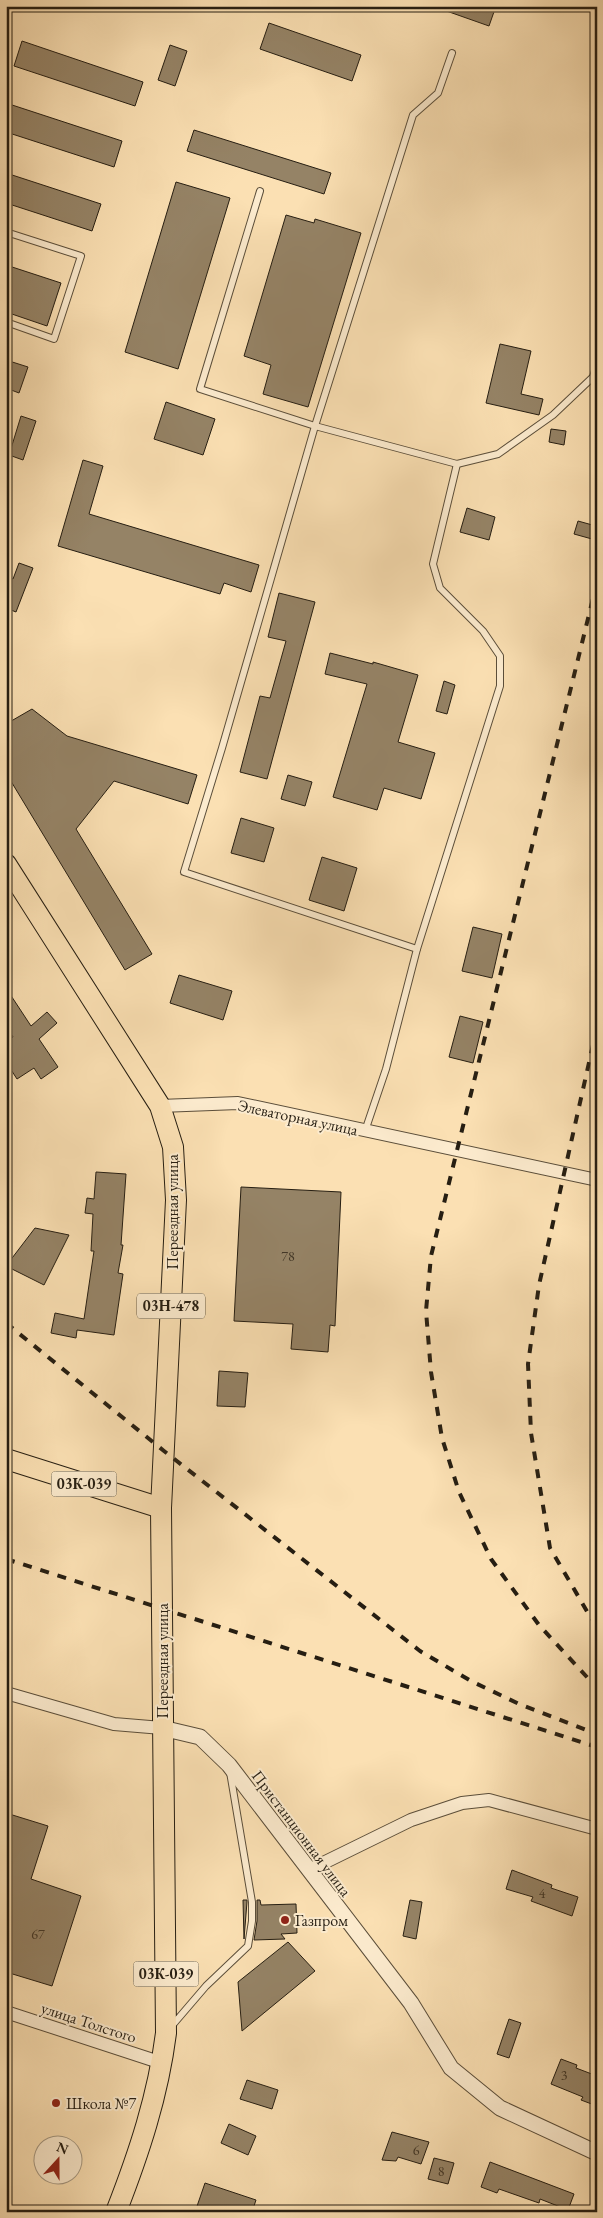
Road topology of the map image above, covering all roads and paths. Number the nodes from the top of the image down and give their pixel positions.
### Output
1 (452, 53) dead end
2 (260, 191) dead end
3 (6, 232) edge
4 (6, 322) edge
5 (597, 364) edge
6 (315, 426) junction
7 (457, 464) junction
8 (6, 864) edge
9 (417, 949) junction
10 (160, 1106) junction
11 (365, 1131) junction
12 (597, 1180) edge
13 (6, 1459) edge
14 (161, 1508) junction
15 (6, 1693) edge
16 (162, 1728) junction
17 (229, 1765) junction
18 (597, 1829) edge
19 (309, 1870) junction
20 (6, 2012) edge
21 (166, 2033) junction
22 (162, 2063) junction
23 (597, 2153) edge
24 (116, 2212) edge

1 - 6 lane
2 - 6 lane
3 - 4 lane
5 - 7 lane
6 - 7 lane
6 - 9 lane
7 - 9 lane
8 - 10 main road, 03Н-478
9 - 11 lane
10 - 11 street, Элеваторная улица
10 - 14 main road, Переездная улица / 03Н-478
11 - 12 street, Элеваторная улица
13 - 14 main road, 03К-039
14 - 16 main road, Переездная улица / 03К-039
15 - 16 street
16 - 17 street, Пристанционная улица
16 - 21 main road, Переездная улица / 03К-039
17 - 19 street, Пристанционная улица
17 - 21 lane
18 - 19 street
19 - 23 street, Пристанционная улица
20 - 22 street, улица Толстого
21 - 22 main road, Переездная улица / 03К-039
22 - 24 main road, Переездная улица / 03К-039

